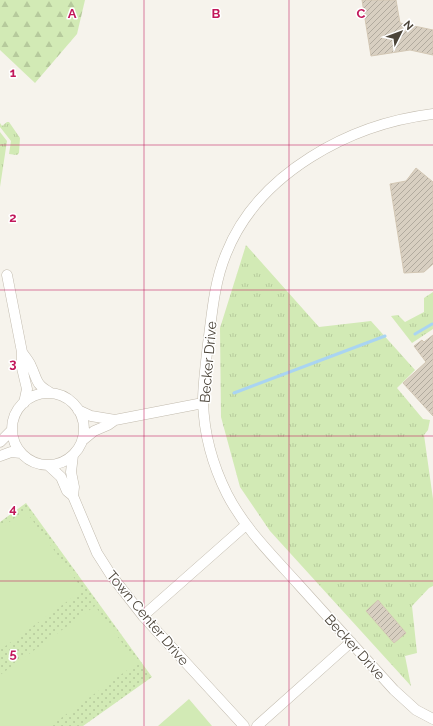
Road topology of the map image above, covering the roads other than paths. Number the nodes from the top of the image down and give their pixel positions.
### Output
1 (433, 114) edge
2 (7, 275) dead end
3 (22, 352) junction
4 (51, 393) junction
5 (24, 403) junction
6 (203, 403) junction
7 (78, 410) junction
8 (115, 420) junction
9 (12, 430) junction
10 (83, 440) junction
11 (0, 442) edge
12 (21, 452) junction
13 (73, 455) junction
14 (0, 456) edge
15 (48, 465) junction
16 (73, 496) junction
17 (246, 525) junction
18 (143, 616) junction
19 (351, 642) junction
20 (433, 719) edge
21 (244, 726) edge
22 (257, 726) edge

1 - 6 street, Becker Drive
2 - 3 street
3 - 4 street
3 - 5 street
4 - 5 street
4 - 7 street
5 - 9 street
6 - 8 street
6 - 17 street, Becker Drive
7 - 8 street
7 - 10 street
8 - 10 street
9 - 11 street
9 - 12 street
10 - 13 street
12 - 14 street
12 - 15 street
13 - 15 street
13 - 16 street, Town Center Drive
15 - 16 street, Town Center Drive
16 - 18 street, Town Center Drive
17 - 18 street
17 - 19 street, Becker Drive
18 - 21 street, Town Center Drive
19 - 20 street, Becker Drive
19 - 22 street

